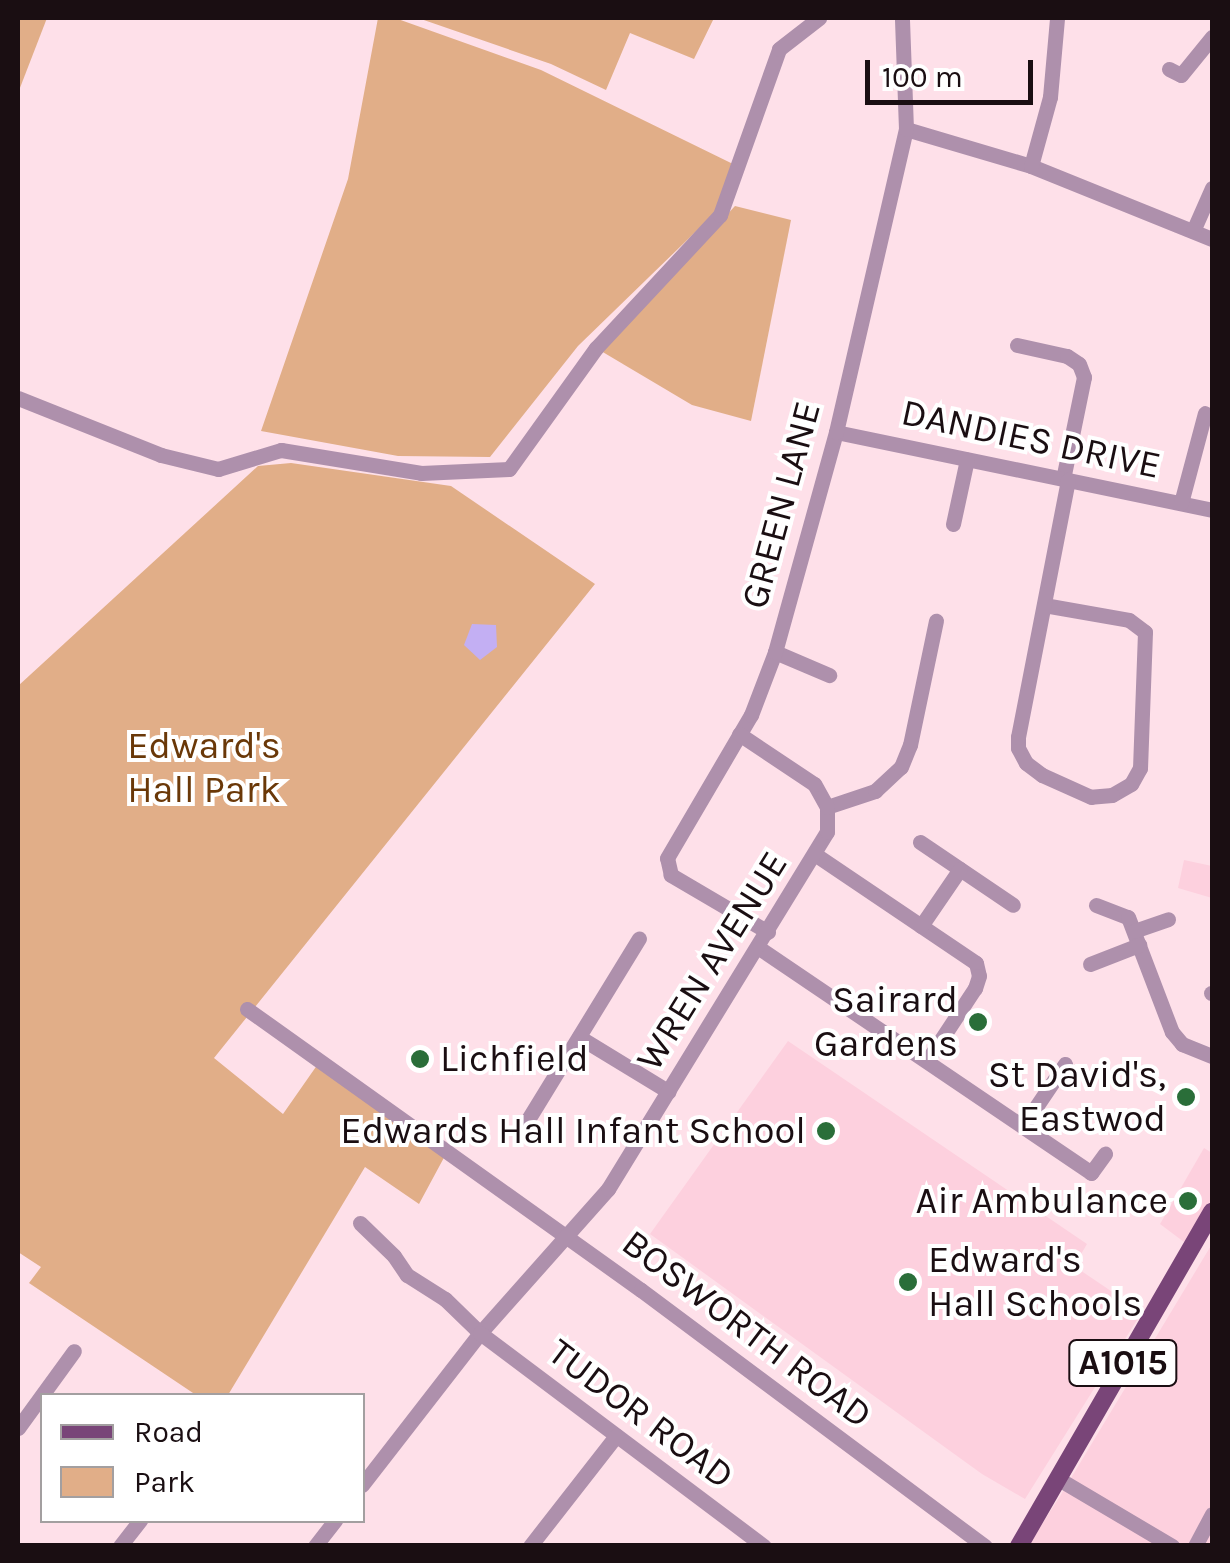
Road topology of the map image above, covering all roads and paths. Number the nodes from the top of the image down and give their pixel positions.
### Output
1 (819, 18) edge
2 (902, 18) edge
3 (1057, 18) edge
4 (1212, 37) edge
5 (1170, 69) dead end
6 (906, 130) junction
7 (1031, 166) junction
8 (1212, 188) edge
9 (1193, 231) junction
10 (1212, 239) edge
11 (1017, 345) dead end
12 (18, 398) edge
13 (1205, 413) dead end
14 (836, 432) junction
15 (967, 458) junction
16 (1066, 480) junction
17 (1181, 503) junction
18 (1212, 510) edge
19 (953, 524) dead end
20 (1044, 606) junction
21 (936, 621) dead end
22 (775, 652) junction
23 (829, 675) dead end
24 (739, 734) junction
25 (827, 807) junction
26 (920, 842) dead end
27 (816, 855) junction
28 (960, 869) junction
29 (1096, 904) dead end
30 (1013, 905) dead end
31 (1168, 919) dead end
32 (921, 926) junction
33 (768, 932) junction
34 (639, 938) dead end
35 (1137, 938) junction
36 (759, 948) junction
37 (1090, 964) dead end
38 (247, 1009) dead end
39 (579, 1037) junction
40 (1212, 1056) edge
41 (927, 1061) junction
42 (1066, 1064) dead end
43 (670, 1092) junction
44 (524, 1126) dead end
45 (1024, 1126) junction
46 (1104, 1154) dead end
47 (1212, 1212) edge
48 (360, 1223) dead end
49 (566, 1236) junction
50 (480, 1333) junction
51 (74, 1351) dead end
52 (43, 1393) edge
53 (40, 1398) edge
54 (18, 1428) edge
55 (616, 1436) junction
56 (1057, 1478) junction
57 (365, 1481) edge
58 (1212, 1514) edge
59 (138, 1523) edge
60 (333, 1523) edge
61 (120, 1546) edge
62 (315, 1546) edge
63 (530, 1546) edge
64 (764, 1546) edge
65 (986, 1546) edge
66 (1019, 1546) edge
67 (1172, 1546) edge
68 (1195, 1546) edge

1 - 12 street
2 - 6 street, GREEN LANE
3 - 7 street
4 - 5 street
6 - 7 street
6 - 14 street, GREEN LANE
7 - 9 street
8 - 9 street
9 - 10 street
11 - 16 street
13 - 17 street
14 - 15 street, DANDIES DRIVE
14 - 22 street, GREEN LANE
15 - 16 street, DANDIES DRIVE
15 - 19 street
16 - 17 street, DANDIES DRIVE
16 - 20 street
17 - 18 street, DANDIES DRIVE
20 - 20 street
21 - 25 street
22 - 23 street
22 - 24 street, GREEN LANE
24 - 25 street
24 - 33 street, GREEN LANE
25 - 27 street, WREN AVENUE
26 - 28 street
27 - 32 street
27 - 33 street, WREN AVENUE
28 - 30 street
28 - 32 street
29 - 35 street
31 - 35 street
32 - 41 street
33 - 36 street, WREN AVENUE
34 - 39 street
35 - 37 street
35 - 40 street
36 - 41 street
36 - 43 street, WREN AVENUE
38 - 49 street, BOSWORTH ROAD
39 - 43 street
39 - 44 street
41 - 45 street
42 - 45 street
43 - 49 street, WREN AVENUE
45 - 46 street
47 - 56 main road, A1015
48 - 50 street, TUDOR ROAD
49 - 50 street, WREN AVENUE
49 - 65 street, BOSWORTH ROAD
50 - 55 street, TUDOR ROAD
50 - 57 street, WREN AVENUE
51 - 52 street
53 - 54 street
55 - 63 street
55 - 64 street, TUDOR ROAD
56 - 66 main road, A1015
56 - 67 street
58 - 68 street
59 - 61 street
60 - 62 street

